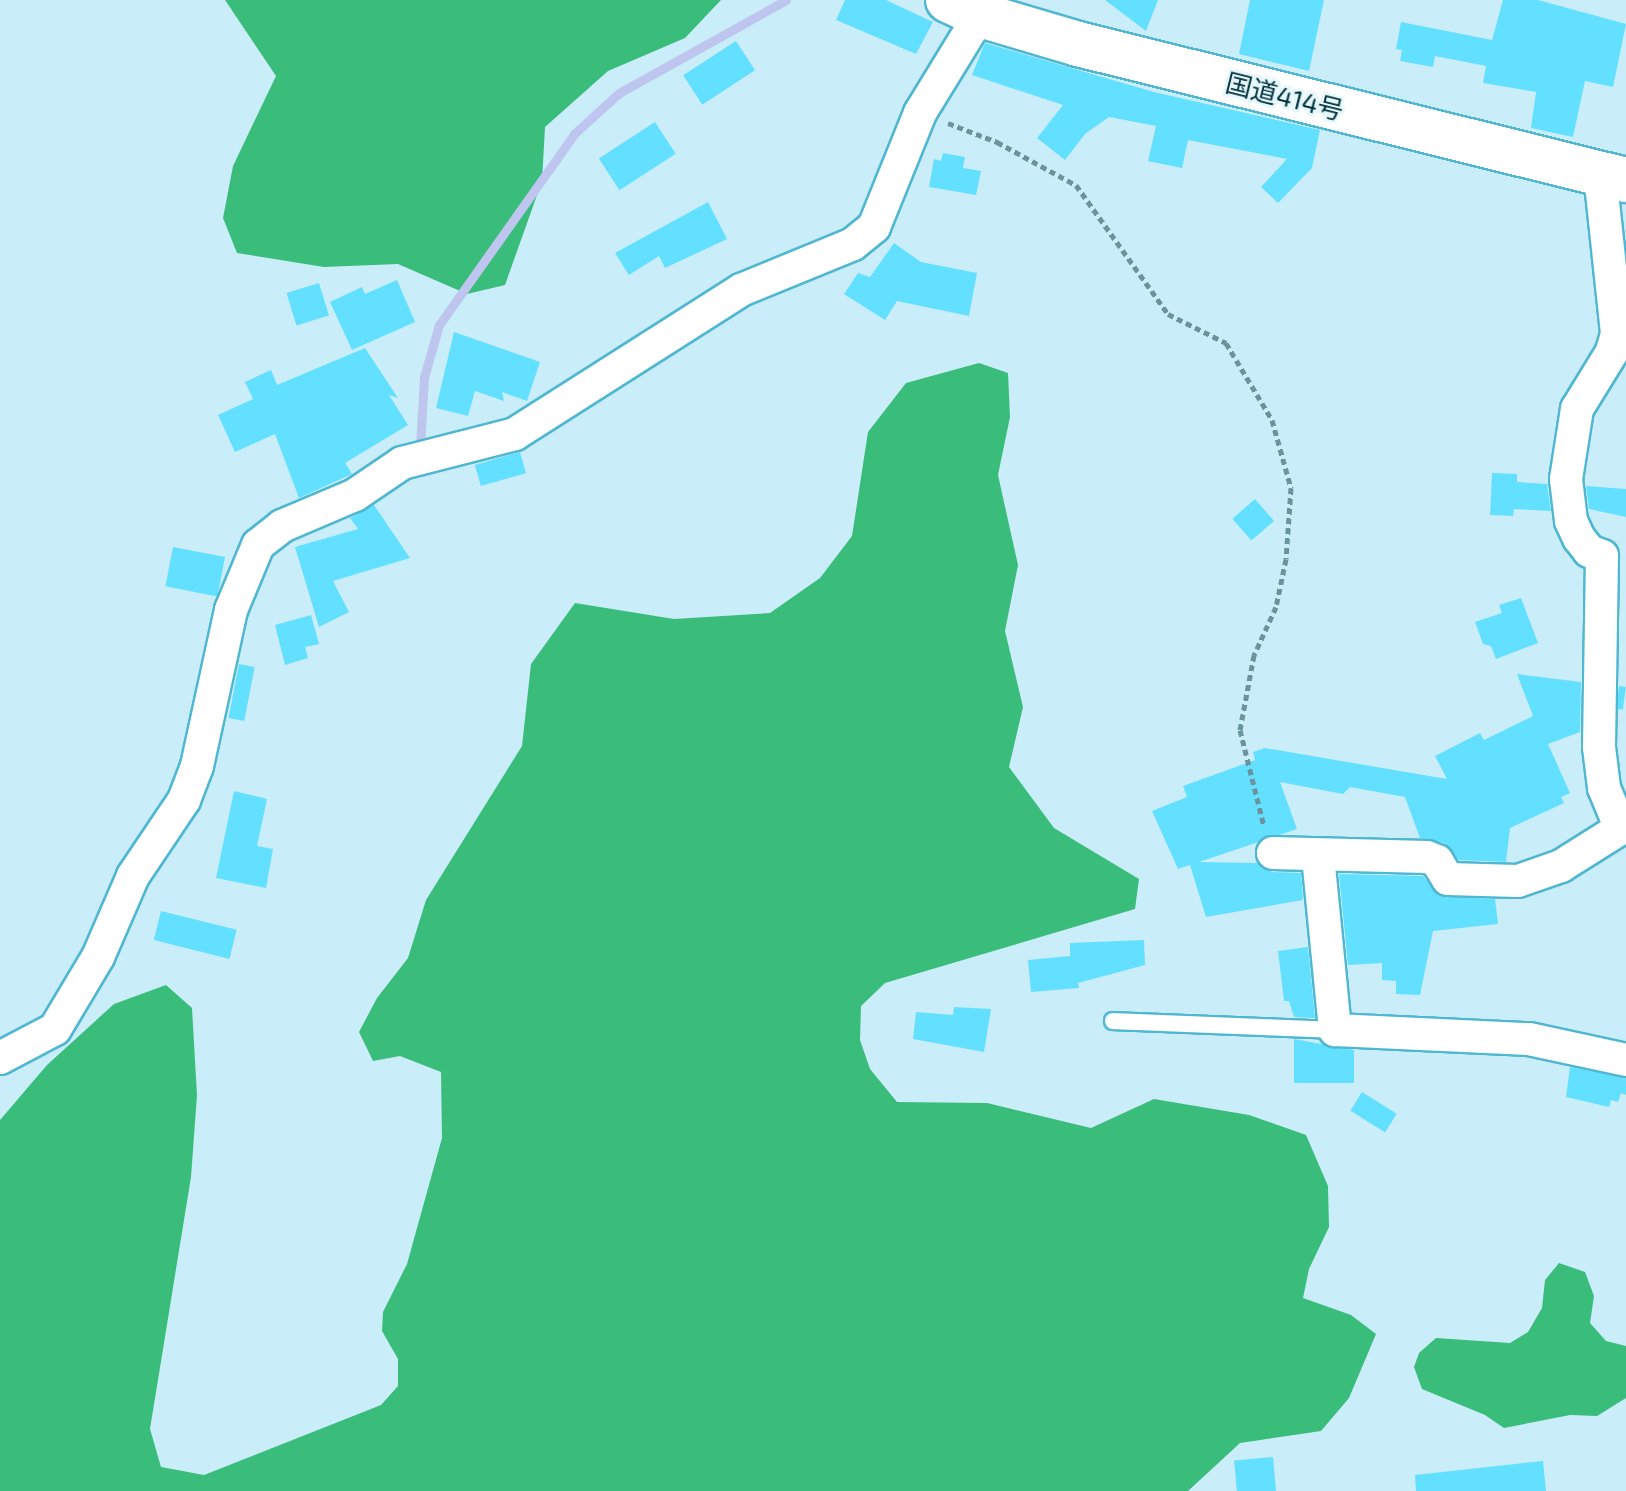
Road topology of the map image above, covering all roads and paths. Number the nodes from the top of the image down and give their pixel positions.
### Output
1 (964, 8) edge
2 (920, 113) junction
3 (1613, 177) edge
4 (1614, 558) edge
5 (1623, 827) edge
6 (1273, 853) joint
7 (1318, 856) junction
8 (1113, 1021) dead end
9 (1335, 1030) junction
10 (0, 1058) edge
11 (1626, 1060) edge

1 - 2 street
1 - 3 highway, 国道414号
2 - 6 path
2 - 10 street
3 - 4 street
4 - 5 street
5 - 7 street
6 - 7 street
7 - 9 street
8 - 9 lane
9 - 11 street

